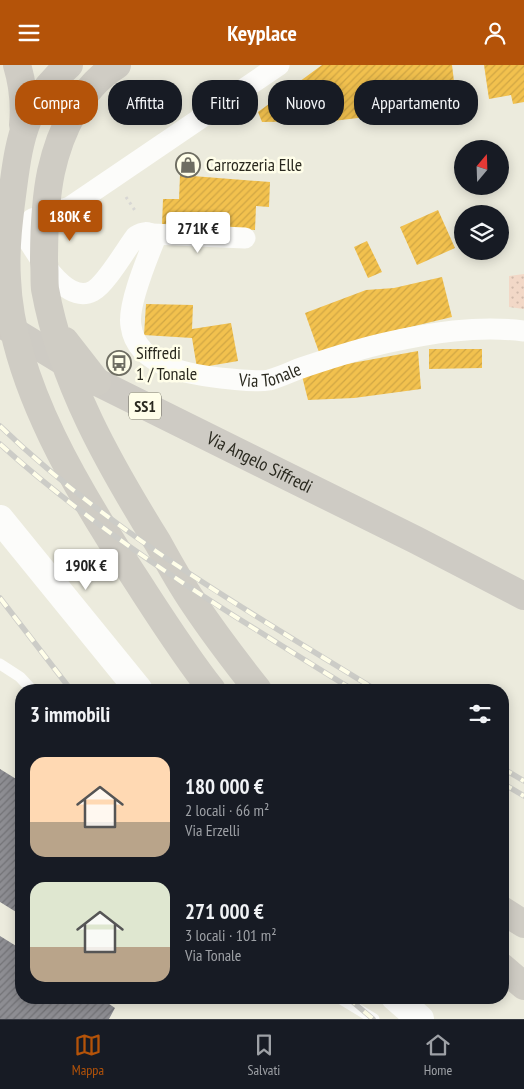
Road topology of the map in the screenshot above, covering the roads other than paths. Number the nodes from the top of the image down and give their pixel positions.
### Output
1 (18, 65) edge
2 (69, 65) edge
3 (117, 65) edge
4 (279, 65) edge
5 (23, 131) junction
6 (70, 207) junction
7 (6, 226) edge
8 (150, 233) junction
9 (246, 238) dead end
10 (39, 276) junction
11 (0, 323) edge
12 (524, 331) edge
13 (97, 382) junction
14 (0, 519) edge
15 (524, 595) edge
16 (0, 664) edge
17 (26, 684) edge
18 (134, 684) edge
19 (208, 684) edge
20 (253, 684) edge
21 (509, 915) edge
22 (524, 924) edge
23 (509, 959) edge
24 (524, 969) edge
25 (509, 973) edge
26 (524, 986) edge
27 (349, 1004) edge
28 (403, 1004) edge
29 (374, 1019) edge
30 (420, 1019) edge

1 - 5 highway
2 - 5 highway
3 - 20 highway
4 - 6 street
5 - 19 highway
6 - 7 street
6 - 10 street
7 - 10 highway
8 - 9 street
8 - 10 street
8 - 12 street, Via Tonale
10 - 13 highway
11 - 13 main road, Via Angelo Siffredi
13 - 15 main road, Via Angelo Siffredi / SS1
14 - 18 street
16 - 17 lane
21 - 22 highway
23 - 24 highway
25 - 26 highway
27 - 29 lane
28 - 30 street

